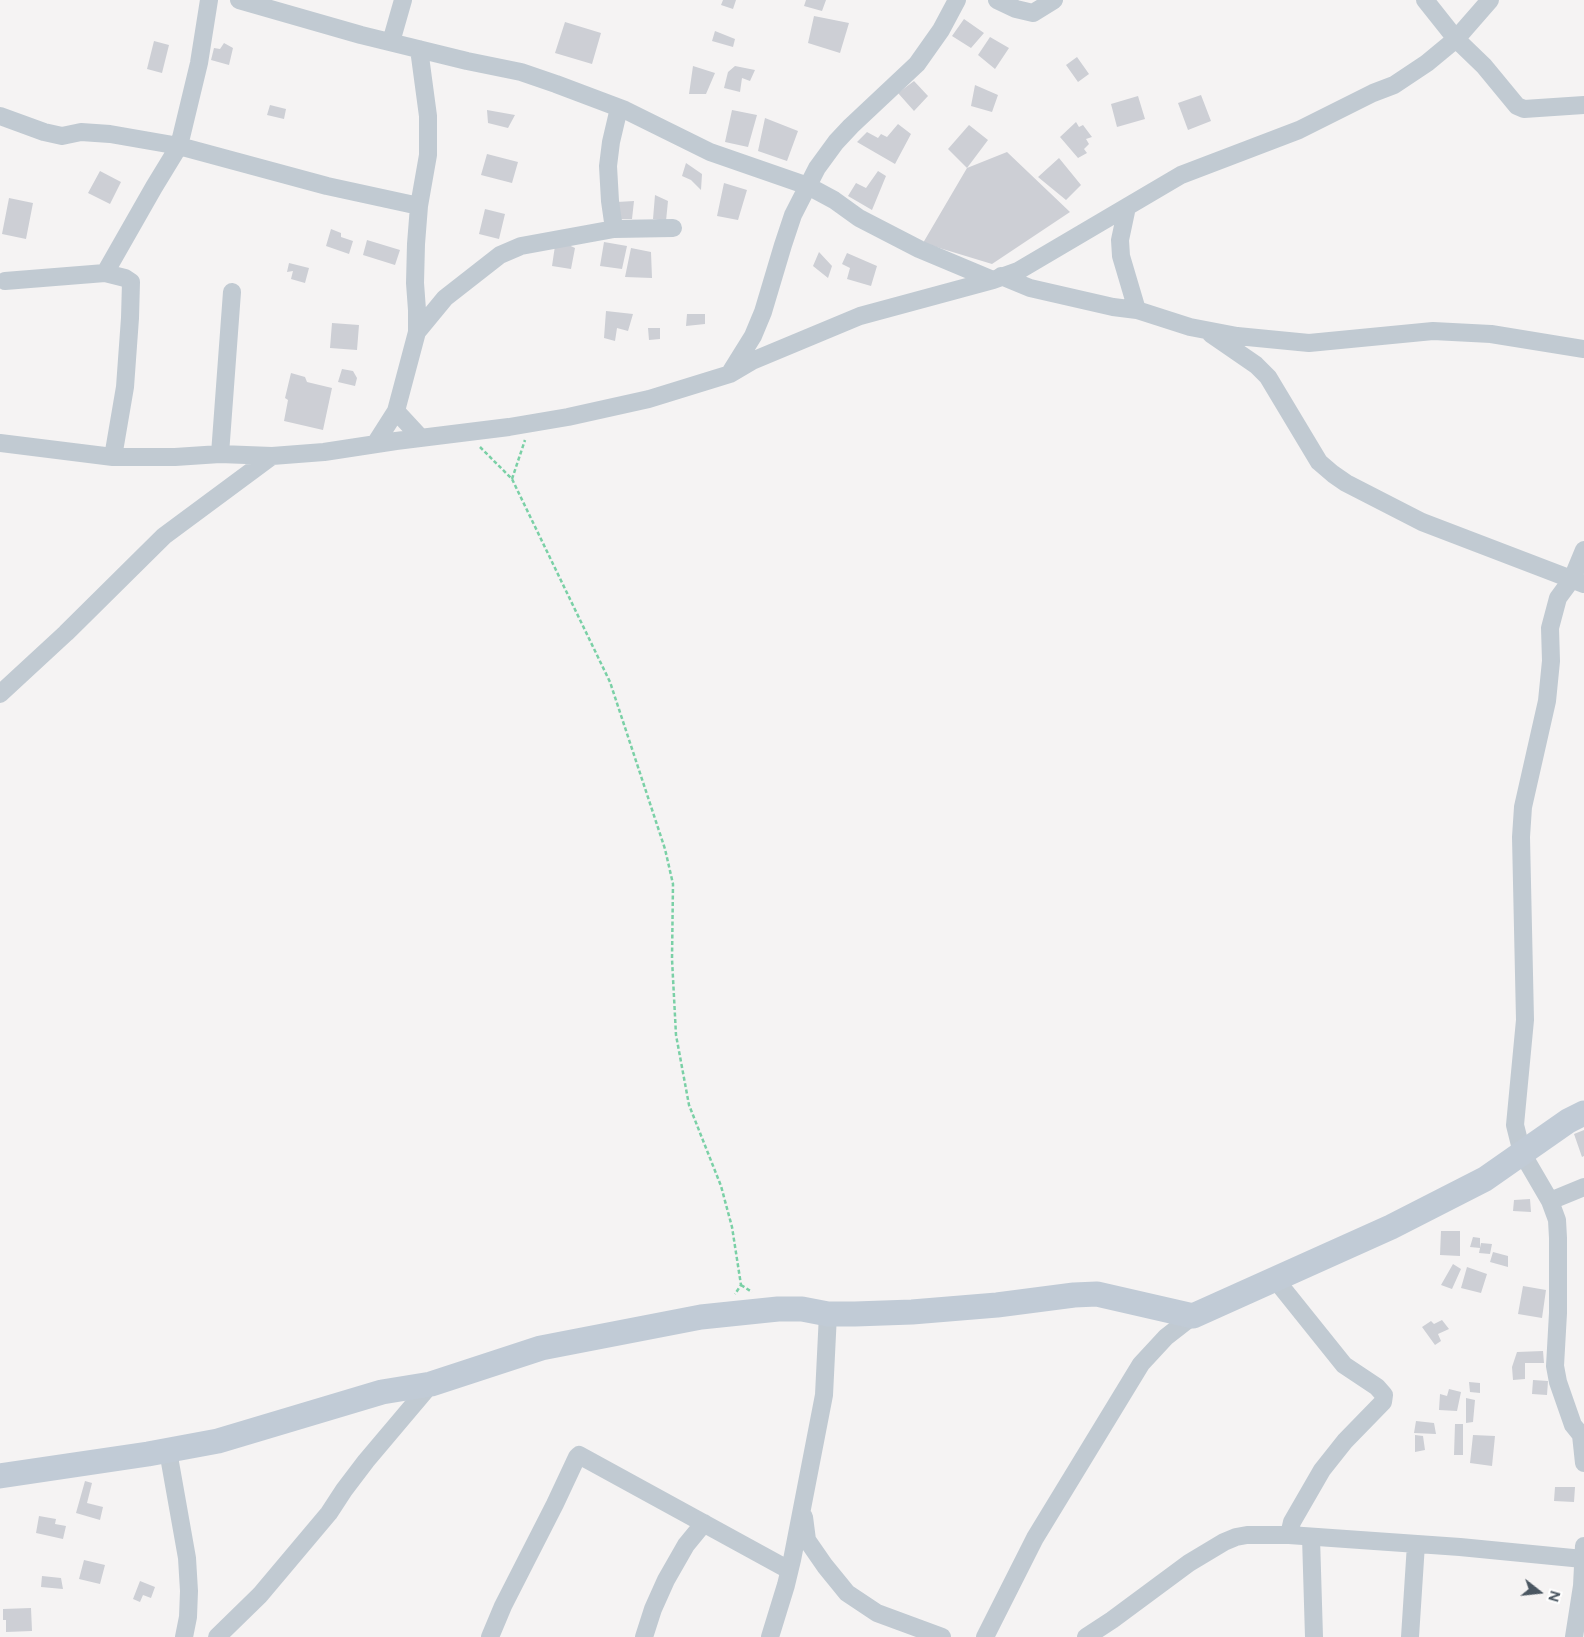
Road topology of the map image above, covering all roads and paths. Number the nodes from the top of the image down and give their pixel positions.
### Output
1 (209, 0) edge
2 (239, 0) edge
3 (403, 0) edge
4 (957, 0) edge
5 (997, 0) edge
6 (1054, 0) edge
7 (1426, 0) edge
8 (1490, 0) edge
9 (1456, 39) junction
10 (391, 42) junction
11 (419, 49) junction
12 (1584, 105) edge
13 (619, 108) junction
14 (0, 116) edge
15 (179, 146) junction
16 (808, 186) junction
17 (419, 206) junction
18 (1127, 207) junction
19 (673, 228) dead end
20 (614, 229) junction
21 (105, 273) junction
22 (997, 278) junction
23 (5, 281) dead end
24 (415, 283) junction
25 (232, 292) dead end
26 (445, 298) junction
27 (1137, 310) junction
28 (1205, 330) junction
29 (417, 332) junction
30 (1584, 349) edge
31 (730, 374) junction
32 (396, 411) junction
33 (536, 423) junction
34 (466, 433) junction
35 (420, 438) junction
36 (0, 443) edge
37 (375, 444) junction
38 (220, 454) junction
39 (272, 456) junction
40 (113, 457) junction
41 (512, 479) junction
42 (1584, 550) edge
43 (1578, 582) edge
44 (0, 694) edge
45 (1584, 1113) edge
46 (1522, 1153) junction
47 (1584, 1187) edge
48 (1550, 1201) junction
49 (1276, 1279) junction
50 (741, 1284) dead end
51 (828, 1314) junction
52 (1194, 1316) junction
53 (431, 1384) junction
54 (1583, 1435) edge
55 (168, 1451) junction
56 (1584, 1463) edge
57 (0, 1478) edge
58 (802, 1506) junction
59 (704, 1523) junction
60 (1289, 1535) junction
61 (1311, 1537) junction
62 (1416, 1544) junction
63 (1584, 1552) edge
64 (789, 1570) junction
65 (1583, 1586) edge
66 (932, 1636) edge
67 (184, 1637) edge
68 (217, 1637) edge
69 (490, 1637) edge
70 (644, 1637) edge
71 (770, 1637) edge
72 (985, 1637) edge
73 (1086, 1637) edge
74 (1314, 1637) edge
75 (1410, 1637) edge
76 (1574, 1637) edge

1 - 15 street
2 - 10 street
3 - 10 street
4 - 16 street
5 - 6 street
7 - 9 street
8 - 9 street
9 - 12 street
9 - 18 street
10 - 11 street
11 - 13 street
11 - 17 street
13 - 16 street
13 - 20 street
14 - 15 street
15 - 17 street
15 - 21 street
16 - 22 street
16 - 31 street
17 - 24 street
18 - 22 street
18 - 27 street
19 - 20 street
20 - 26 street
21 - 23 street
21 - 40 street
22 - 27 street
22 - 31 street
24 - 26 street
24 - 29 street
25 - 38 street
26 - 29 street
27 - 28 street
28 - 30 street
28 - 43 street
29 - 32 street
31 - 33 street
32 - 35 street
32 - 37 street
33 - 34 street
33 - 41 path
34 - 35 street
34 - 41 path
35 - 37 street
36 - 40 street
37 - 39 street
38 - 39 street
38 - 40 street
39 - 44 street
41 - 50 path
42 - 43 street
43 - 46 street
45 - 46 street
46 - 48 street
46 - 49 street
47 - 48 street
48 - 54 street
49 - 52 street
49 - 60 street
51 - 52 street
51 - 53 street
51 - 58 street
52 - 72 street
53 - 55 street
53 - 68 street
54 - 56 street
55 - 57 street
55 - 67 street
58 - 64 street
58 - 66 street
59 - 64 street
59 - 69 street
59 - 70 street
60 - 61 street
60 - 73 street
61 - 62 street
61 - 74 street
62 - 63 street
62 - 75 street
63 - 65 street
64 - 71 street
65 - 76 street

